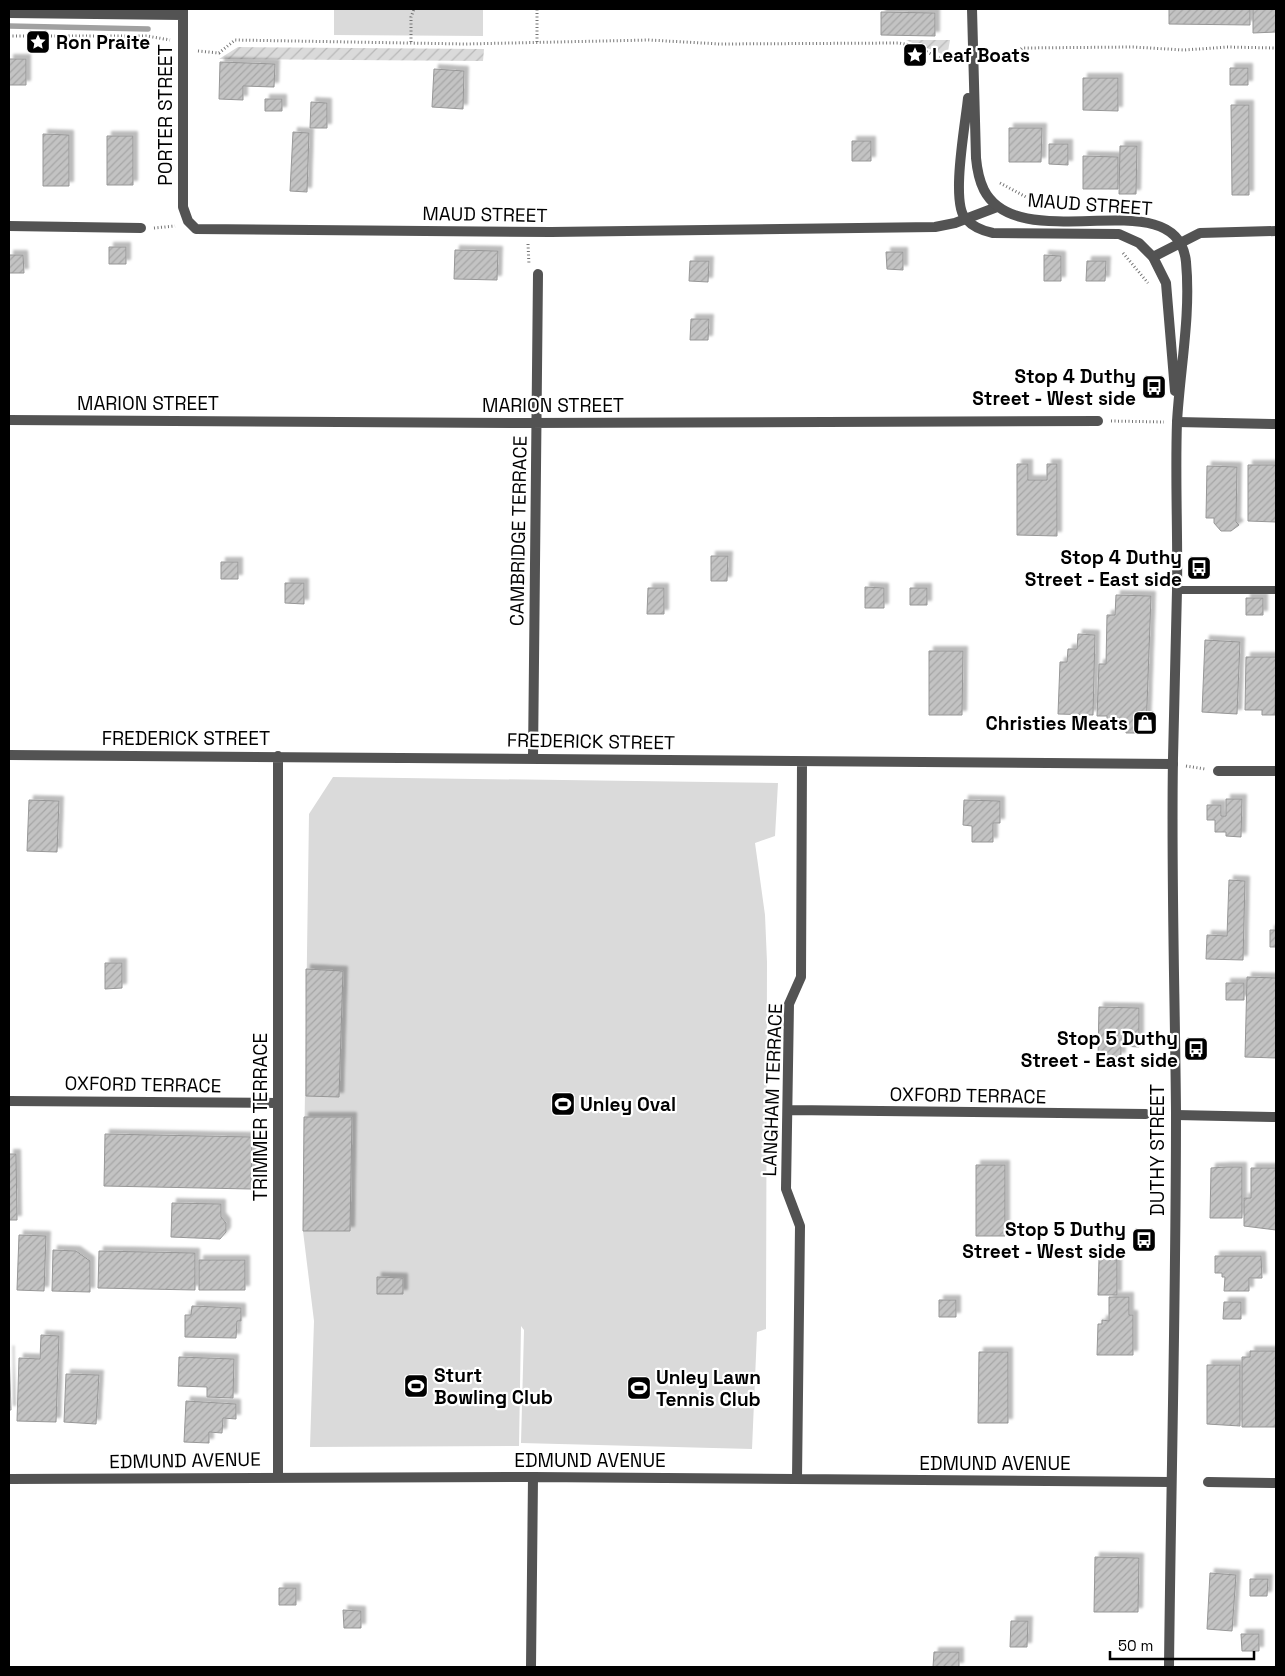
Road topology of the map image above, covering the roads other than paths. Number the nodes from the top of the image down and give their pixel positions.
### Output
1 (972, 9) edge
2 (183, 12) edge
3 (9, 13) edge
4 (972, 59) junction
5 (998, 207) junction
6 (965, 219) junction
7 (188, 221) joint
8 (9, 226) edge
9 (141, 228) road end
10 (1276, 231) edge
11 (1182, 242) junction
12 (1153, 257) junction
13 (538, 274) road end
14 (9, 420) edge
15 (1098, 421) road end
16 (1177, 422) junction
17 (537, 423) junction
18 (1276, 424) edge
19 (1177, 590) junction
20 (1276, 590) edge
21 (9, 755) edge
22 (278, 756) junction
23 (533, 758) junction
24 (802, 762) junction
25 (1173, 764) junction
26 (1218, 771) road end
27 (1276, 771) edge
28 (9, 1101) edge
29 (277, 1103) junction
30 (789, 1110) junction
31 (1146, 1114) dead end
32 (1176, 1115) junction
33 (1276, 1117) edge
34 (278, 1477) junction
35 (532, 1477) junction
36 (9, 1479) edge
37 (797, 1479) junction
38 (1171, 1482) junction
39 (1208, 1482) dead end
40 (1276, 1482) edge
41 (531, 1667) edge
42 (1169, 1667) edge

1 - 4 street
2 - 3 street
2 - 7 street, PORTER STREET
4 - 5 street
4 - 6 street
5 - 6 street, MAUD STREET
5 - 11 street, MAUD STREET
6 - 7 street, MAUD STREET
6 - 12 street, MAUD STREET
8 - 9 street
10 - 11 street
11 - 12 street
11 - 16 street, DUTHY STREET
12 - 16 street, DUTHY STREET
13 - 17 street, CAMBRIDGE TERRACE
14 - 17 street, MARION STREET
15 - 17 street, MARION STREET
16 - 18 street
16 - 19 street, DUTHY STREET
17 - 23 street, CAMBRIDGE TERRACE
19 - 20 lane
19 - 25 street, DUTHY STREET
21 - 22 street, FREDERICK STREET
22 - 23 street, FREDERICK STREET
22 - 29 street, TRIMMER TERRACE
23 - 24 street, FREDERICK STREET
24 - 25 street, FREDERICK STREET
24 - 30 street, LANGHAM TERRACE
25 - 32 street, DUTHY STREET
26 - 27 street
28 - 29 street, OXFORD TERRACE
29 - 34 street, TRIMMER TERRACE
30 - 31 street, OXFORD TERRACE
30 - 37 street, LANGHAM TERRACE
32 - 33 street
32 - 38 street, DUTHY STREET
34 - 35 street, EDMUND AVENUE
34 - 36 street, EDMUND AVENUE
35 - 37 street, EDMUND AVENUE
35 - 41 street
37 - 38 street, EDMUND AVENUE
38 - 42 street, DUTHY STREET
39 - 40 street

